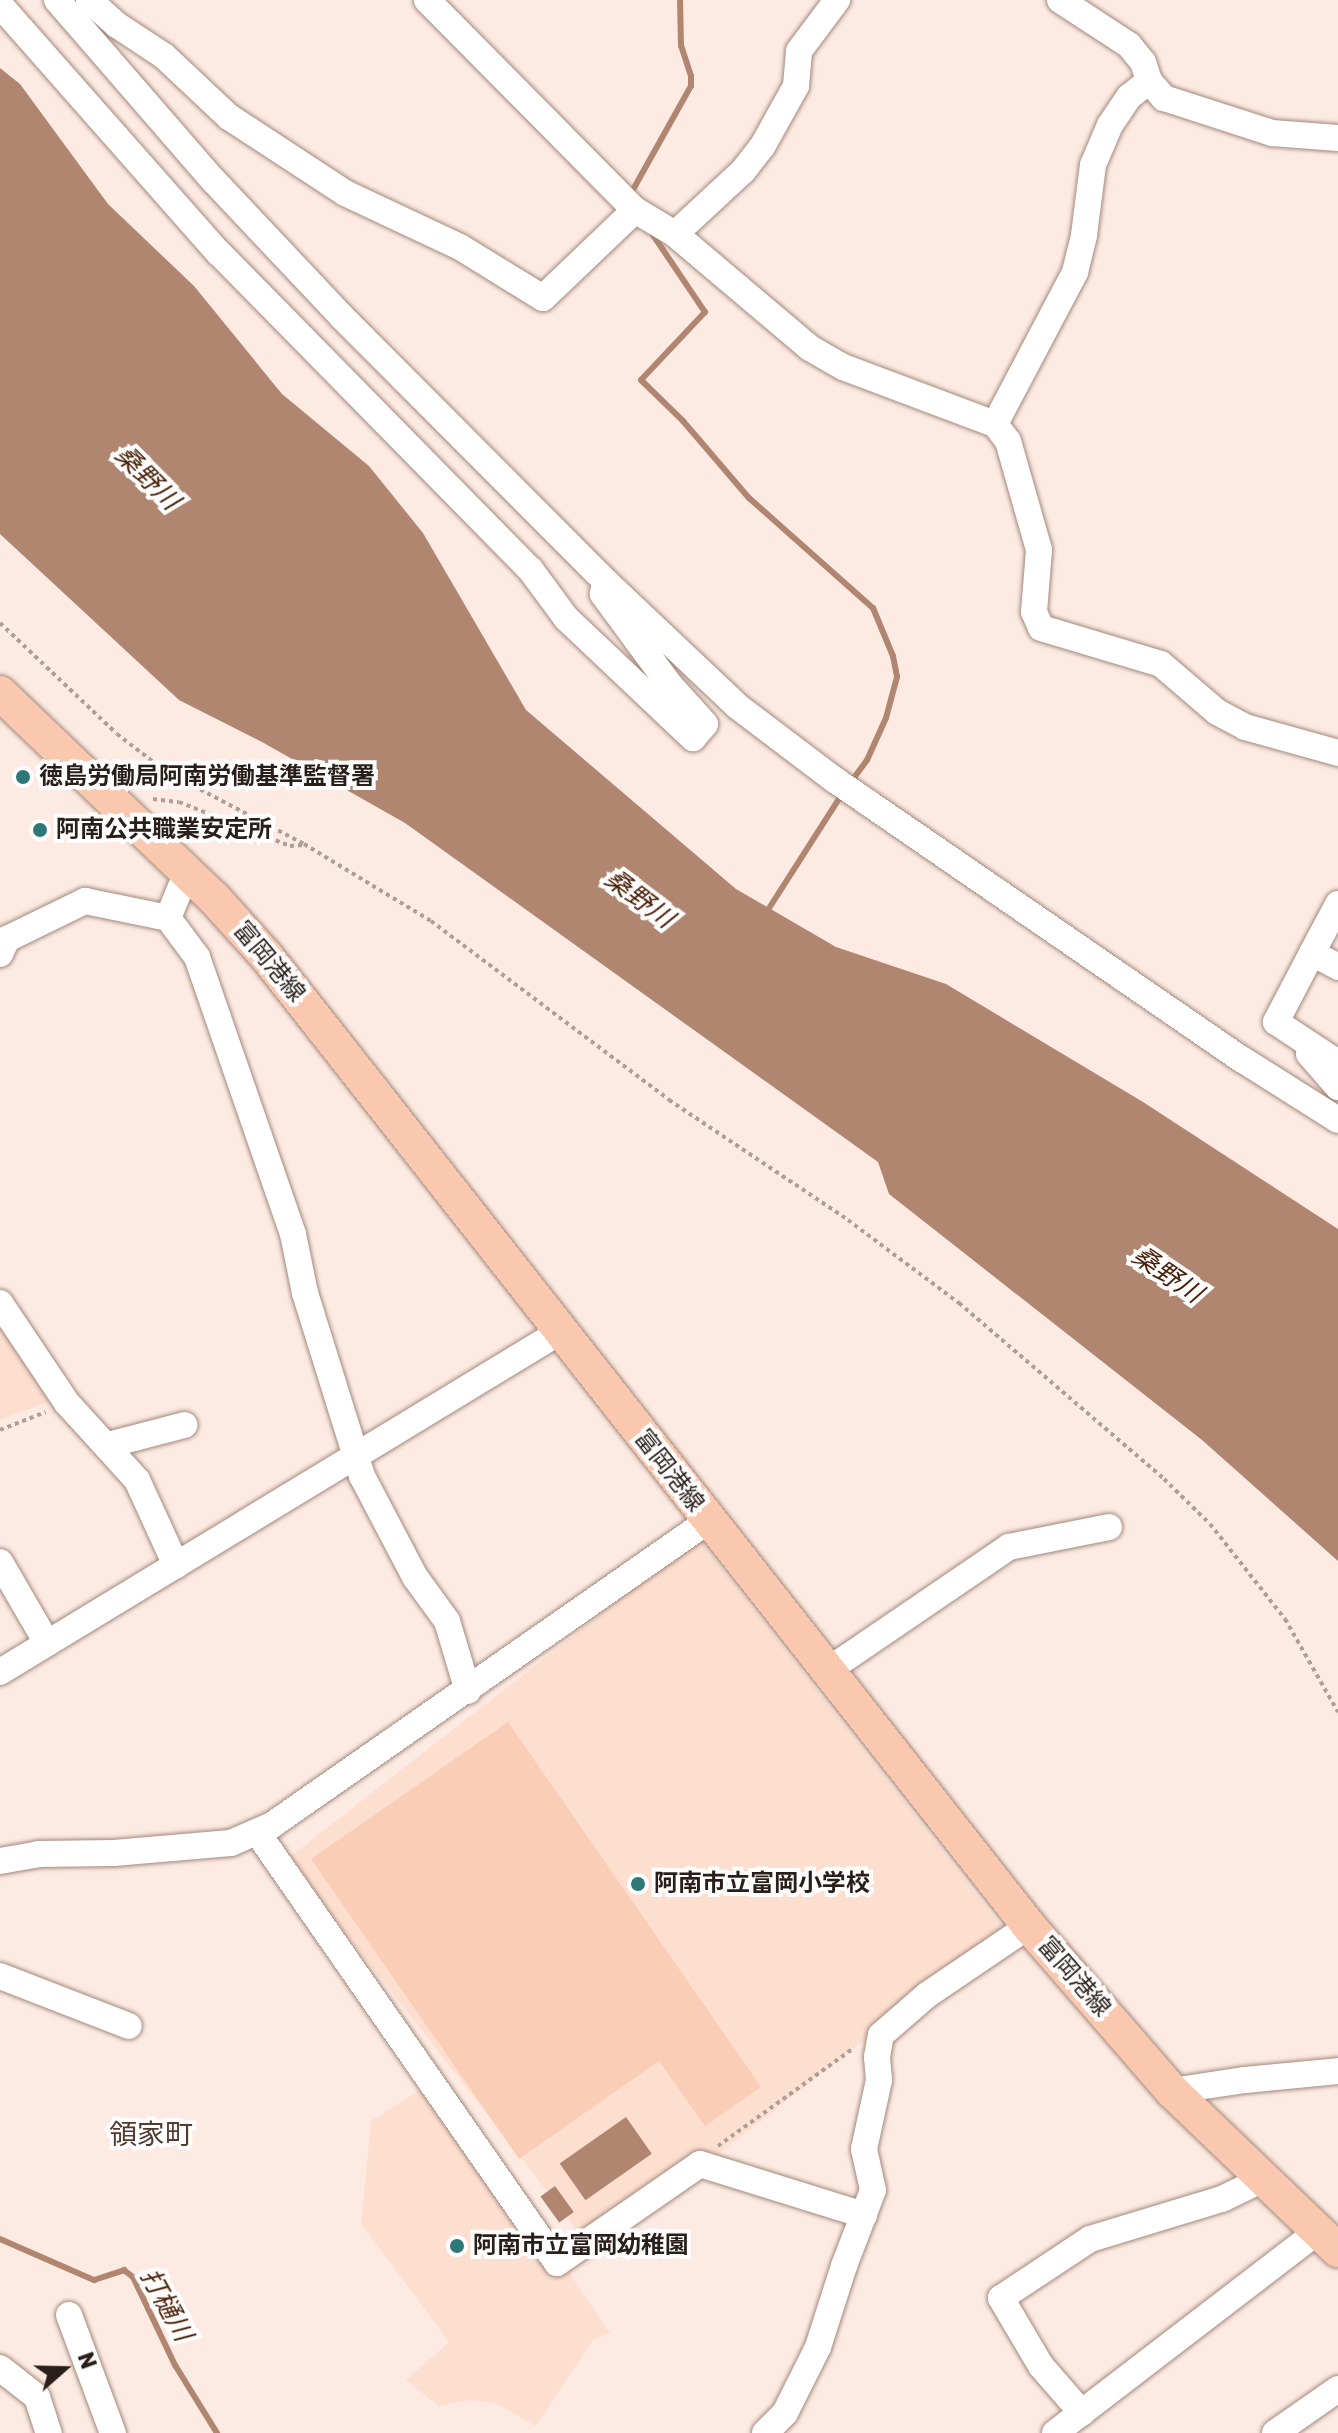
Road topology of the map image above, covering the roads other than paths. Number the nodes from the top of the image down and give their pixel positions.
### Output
1 (89, 0) edge
2 (427, 0) edge
3 (837, 0) edge
4 (1060, 0) edge
5 (58, 1) edge
6 (0, 5) edge
7 (117, 25) junction
8 (1149, 81) junction
9 (1338, 138) edge
10 (635, 210) junction
11 (675, 234) junction
12 (995, 424) junction
13 (605, 581) junction
14 (0, 693) edge
15 (1338, 753) edge
16 (187, 872) junction
17 (1338, 904) edge
18 (168, 918) junction
19 (1312, 953) junction
20 (0, 954) edge
21 (1338, 967) edge
22 (1302, 1040) junction
23 (1338, 1063) edge
24 (1338, 1087) edge
25 (1338, 1120) edge
26 (0, 1303) edge
27 (561, 1331) junction
28 (184, 1425) dead end
29 (108, 1445) junction
30 (356, 1456) junction
31 (708, 1521) junction
32 (1109, 1527) dead end
33 (0, 1562) edge
34 (176, 1565) junction
35 (47, 1643) junction
36 (827, 1671) junction
37 (0, 1672) edge
38 (468, 1691) junction
39 (257, 1832) junction
40 (0, 1861) edge
41 (1029, 1926) junction
42 (0, 1976) edge
43 (129, 2026) dead end
44 (1338, 2071) edge
45 (1172, 2091) junction
46 (1263, 2179) junction
47 (864, 2215) junction
48 (1328, 2241) edge
49 (69, 2315) dead end
50 (0, 2368) edge
51 (1338, 2389) edge
52 (1082, 2413) junction
53 (49, 2433) edge
54 (113, 2433) edge
55 (765, 2433) edge
56 (1055, 2433) edge
57 (1275, 2433) edge

1 - 7 street
2 - 10 street
3 - 11 street
4 - 8 street
5 - 7 street
5 - 13 street
6 - 13 street
7 - 10 street
8 - 9 street
8 - 12 street
10 - 11 street
11 - 12 street
12 - 15 street
13 - 25 street
14 - 16 main road, 富岡港線
16 - 18 street
16 - 27 main road, 富岡港線
17 - 19 street
18 - 20 street
18 - 30 street
19 - 21 street
19 - 22 street
22 - 23 street
22 - 24 street
26 - 29 street
27 - 30 street
27 - 31 main road, 富岡港線
28 - 29 street
29 - 34 street
30 - 34 street
30 - 38 street
31 - 36 main road, 富岡港線
31 - 38 street
32 - 36 street
33 - 35 street
34 - 35 street
35 - 37 street
36 - 41 main road, 富岡港線
38 - 39 street
39 - 40 street
39 - 47 street
41 - 45 main road, 富岡港線
41 - 47 street
42 - 43 street
44 - 45 street
45 - 46 main road, 富岡港線
46 - 48 main road, 富岡港線
46 - 52 street
47 - 55 street
48 - 52 street
49 - 54 street
50 - 53 street
51 - 57 street
52 - 56 street

